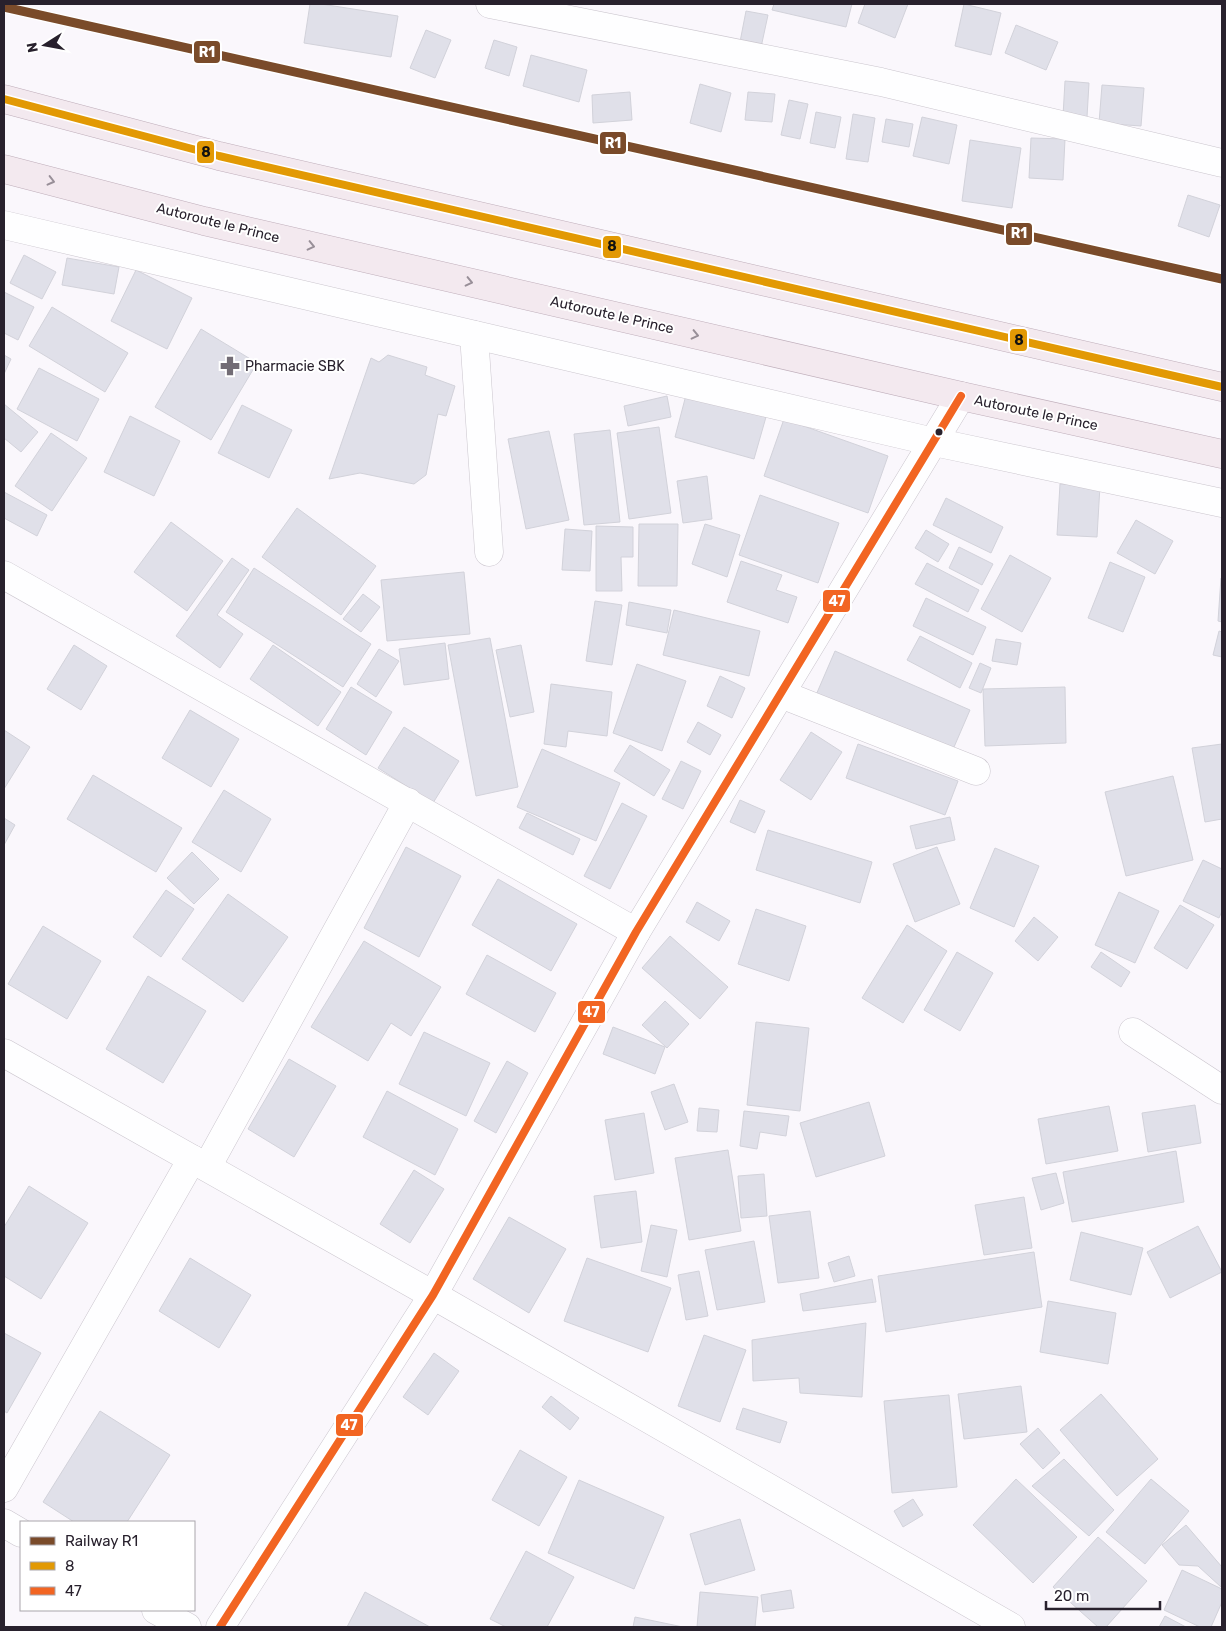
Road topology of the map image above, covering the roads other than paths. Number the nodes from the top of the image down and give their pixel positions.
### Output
1 (490, 4) edge
2 (4, 99) edge
3 (1222, 162) edge
4 (4, 169) edge
5 (4, 225) edge
6 (474, 335) junction
7 (1222, 387) edge
8 (961, 396) junction
9 (934, 442) junction
10 (1222, 454) edge
11 (1222, 503) edge
12 (489, 552) dead end
13 (4, 575) edge
14 (781, 694) junction
15 (976, 771) dead end
16 (408, 802) junction
17 (636, 932) junction
18 (1133, 1032) dead end
19 (4, 1053) edge
20 (1222, 1090) edge
21 (200, 1163) junction
22 (432, 1295) junction
23 (4, 1488) edge
24 (4, 1523) edge
25 (20, 1532) edge
26 (158, 1611) edge
27 (187, 1627) edge
28 (220, 1627) edge
29 (1010, 1627) edge

1 - 3 street
2 - 7 main road
4 -> 8 main road, Autoroute le Prince
5 - 6 street
6 - 9 street
6 - 12 street
8 - 9 street
8 - 10 main road, Autoroute le Prince
9 - 11 street
9 - 14 street
13 - 16 street
14 - 15 street
14 - 17 street
16 - 17 street
16 - 21 street
17 - 22 street
18 - 20 street
19 - 21 street
21 - 22 street
21 - 23 street
22 - 28 street
22 - 29 street
24 - 25 street
26 - 27 street

